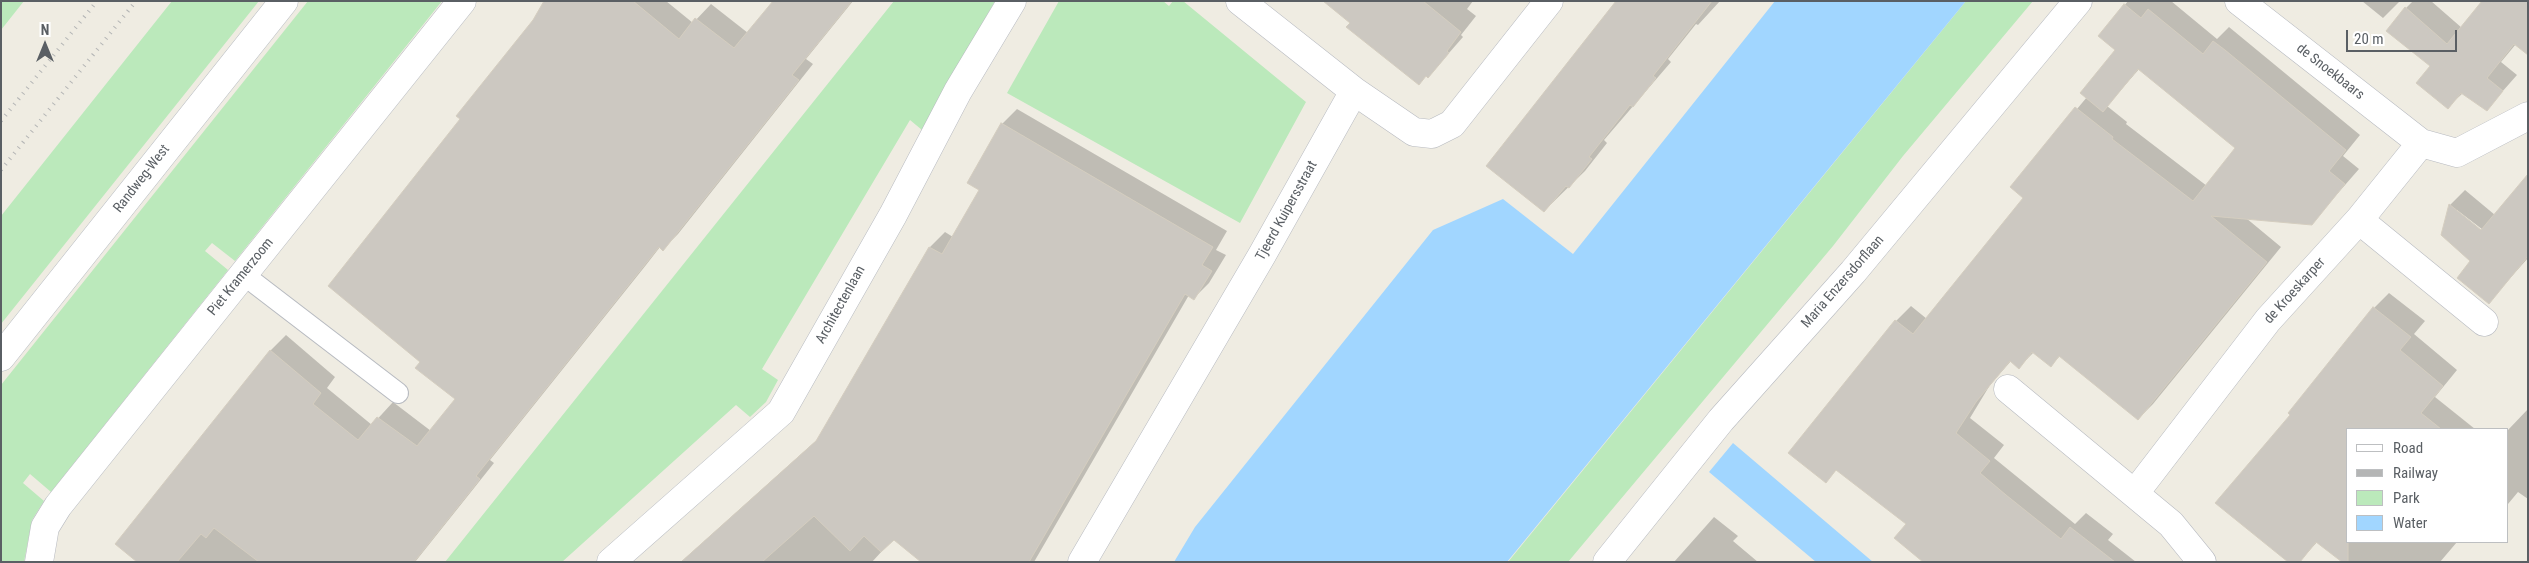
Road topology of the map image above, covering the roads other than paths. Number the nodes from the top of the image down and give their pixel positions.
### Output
1 (284, 1) edge
2 (462, 1) edge
3 (1012, 1) edge
4 (1240, 1) edge
5 (1549, 1) edge
6 (2078, 1) edge
7 (2239, 1) edge
8 (1354, 91) junction
9 (2528, 116) edge
10 (2421, 144) junction
11 (2359, 220) junction
12 (244, 274) junction
13 (2484, 322) dead end
14 (1, 357) edge
15 (2008, 389) dead end
16 (398, 393) dead end
17 (2135, 493) junction
18 (39, 562) edge
19 (611, 562) edge
20 (1082, 562) edge
21 (1607, 562) edge
22 (2202, 562) edge

1 - 14 street, Randweg-West
2 - 12 street, Piet Kramerzoom
3 - 19 street, Architectenlaan
4 - 8 street
5 - 8 street
6 - 21 street, Maria Enzersdorflaan
7 - 10 street, de Snoekbaars
8 - 20 street, Tjeerd Kuipersstraat
9 - 10 street, de Snoekbaars
10 - 11 street
11 - 13 street
11 - 17 street, de Kroeskarper
12 - 16 lane
12 - 18 street, Piet Kramerzoom
15 - 17 street
17 - 22 street

